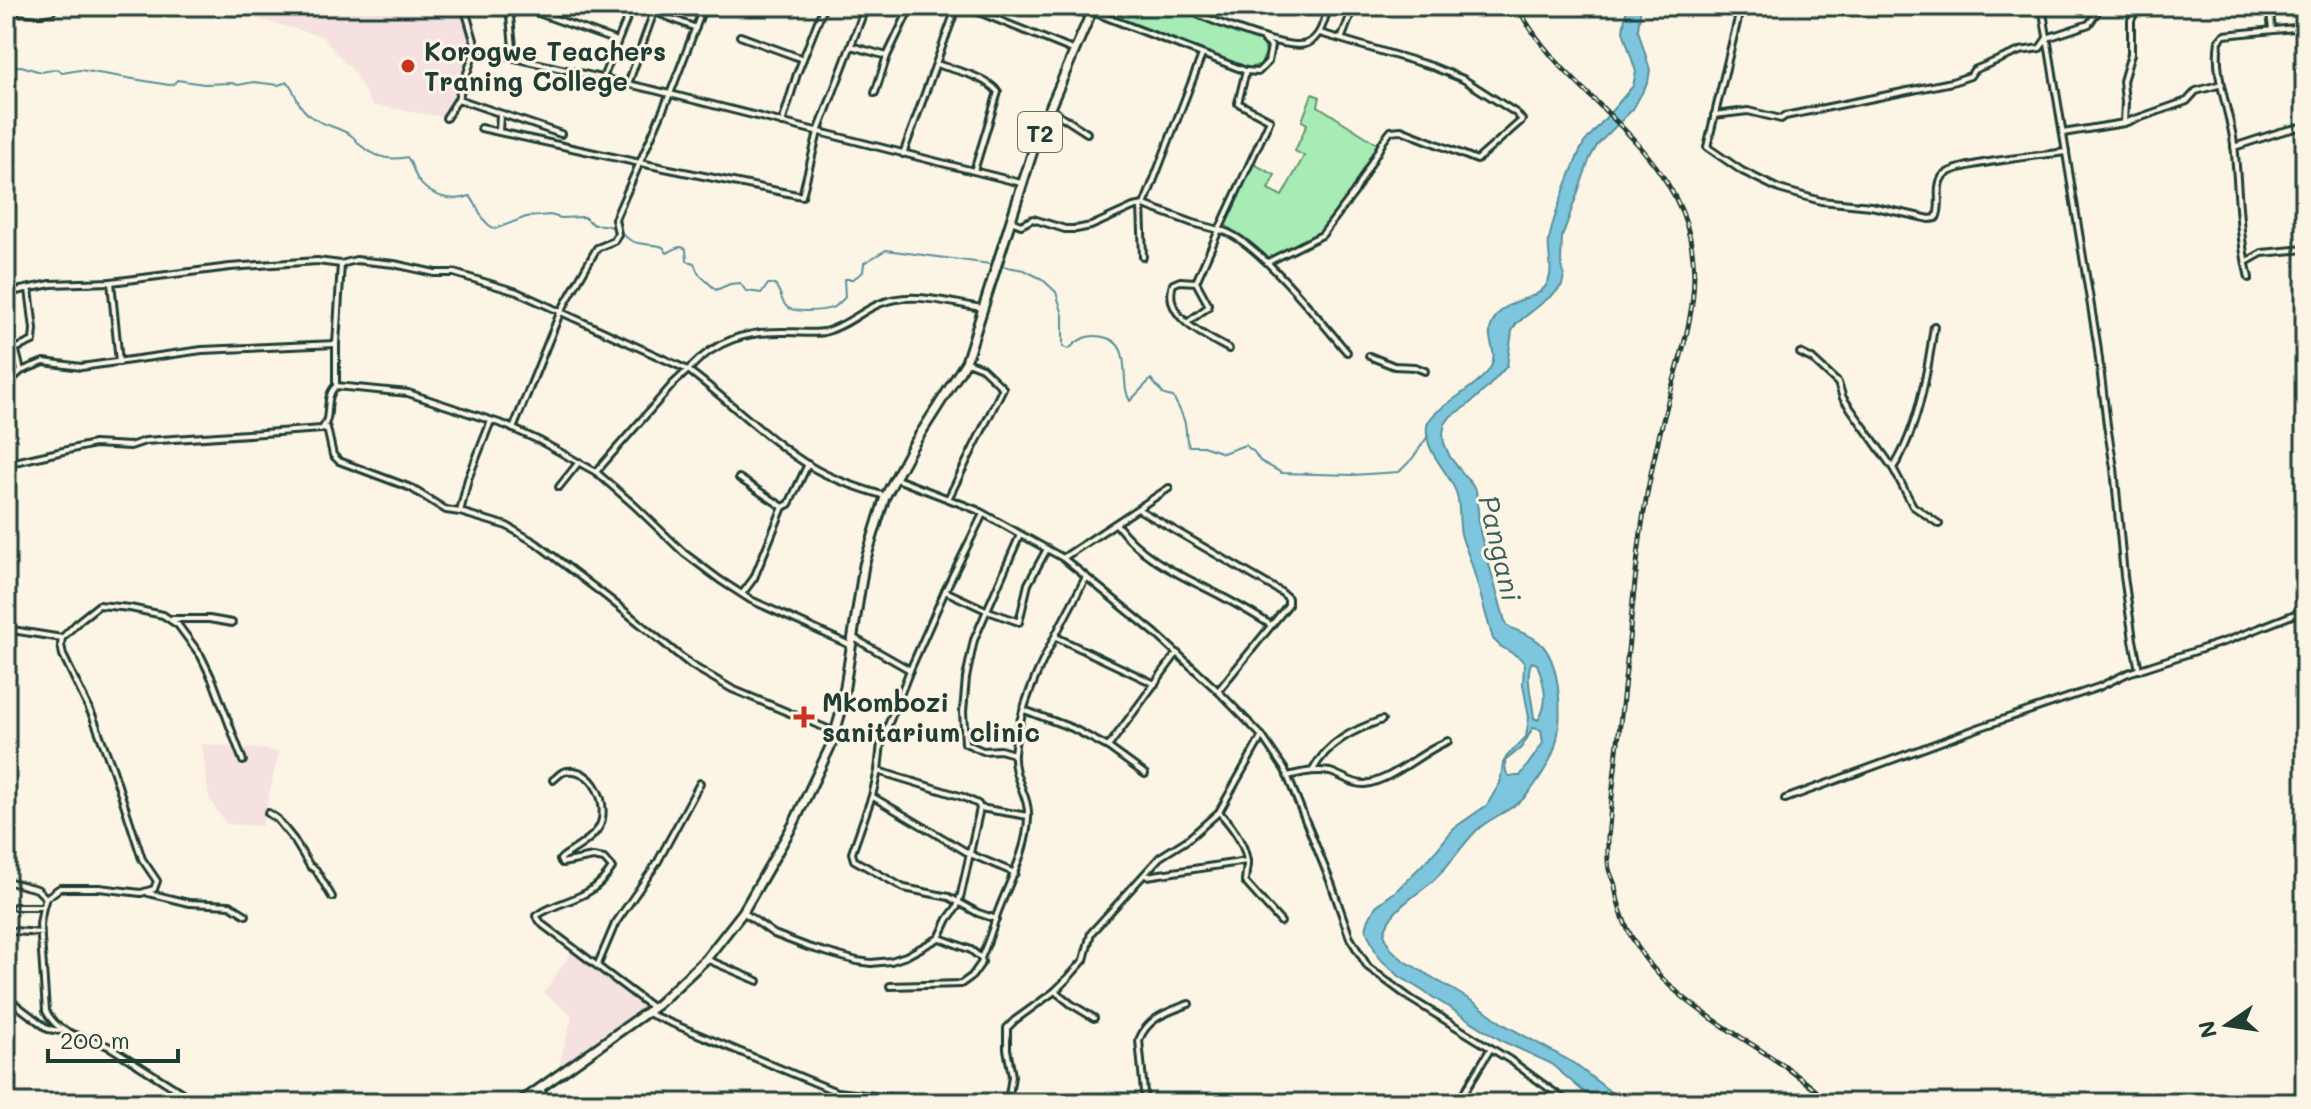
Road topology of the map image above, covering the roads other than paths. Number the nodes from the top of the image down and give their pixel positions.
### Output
1 (55, 6) edge
2 (464, 6) edge
3 (509, 6) edge
4 (519, 6) edge
5 (632, 6) edge
6 (640, 6) edge
7 (704, 6) edge
8 (824, 6) edge
9 (866, 6) edge
10 (911, 6) edge
11 (957, 6) edge
12 (964, 6) edge
13 (1177, 6) edge
14 (1329, 6) edge
15 (1354, 6) edge
16 (1454, 6) edge
17 (1482, 6) edge
18 (1741, 6) edge
19 (2042, 6) edge
20 (2101, 6) edge
21 (2138, 6) edge
22 (2269, 6) edge
23 (655, 8) edge
24 (1093, 9) edge
25 (6, 10) edge
26 (2305, 27) edge
27 (696, 28) junction
28 (2272, 29) junction
29 (1320, 33) junction
30 (740, 36) dead end
31 (1341, 38) junction
32 (2047, 38) junction
33 (1263, 39) junction
34 (617, 41) junction
35 (851, 46) junction
36 (476, 47) junction
37 (1075, 51) junction
38 (1202, 55) junction
39 (887, 56) junction
40 (514, 58) junction
41 (803, 59) junction
42 (936, 64) junction
43 (1246, 71) junction
44 (603, 78) junction
45 (628, 84) junction
46 (2222, 84) junction
47 (875, 93) dead end
48 (670, 94) junction
49 (458, 99) junction
50 (1050, 109) junction
51 (500, 115) junction
52 (1714, 115) junction
53 (446, 118) dead end
54 (782, 123) junction
55 (2124, 123) junction
56 (2305, 126) edge
57 (481, 128) dead end
58 (499, 131) junction
59 (818, 132) junction
60 (1087, 133) dead end
61 (2063, 133) junction
62 (561, 134) dead end
63 (2234, 147) junction
64 (2066, 152) junction
65 (903, 154) junction
66 (640, 163) junction
67 (974, 171) junction
68 (1023, 183) junction
69 (1143, 205) junction
70 (1011, 221) junction
71 (1219, 230) junction
72 (2305, 249) edge
73 (1143, 257) dead end
74 (1268, 262) junction
75 (2245, 263) junction
76 (341, 264) junction
77 (2249, 278) dead end
78 (111, 282) junction
79 (1196, 282) junction
80 (29, 289) junction
81 (6, 293) edge
82 (984, 309) junction
83 (560, 313) junction
84 (1188, 322) junction
85 (1934, 326) dead end
86 (336, 344) junction
87 (1229, 349) dead end
88 (16, 351) junction
89 (1347, 352) dead end
90 (6, 353) edge
91 (1800, 353) dead end
92 (1369, 356) dead end
93 (119, 362) junction
94 (966, 362) junction
95 (688, 370) junction
96 (21, 371) junction
97 (1425, 371) dead end
98 (6, 385) edge
99 (336, 386) junction
100 (491, 421) junction
101 (322, 429) junction
102 (513, 429) junction
103 (579, 462) junction
104 (6, 464) edge
105 (808, 464) junction
106 (1893, 468) junction
107 (596, 472) junction
108 (739, 478) dead end
109 (894, 478) junction
110 (559, 487) dead end
111 (1169, 488) dead end
112 (885, 497) junction
113 (948, 499) junction
114 (783, 507) junction
115 (1138, 509) junction
116 (460, 512) junction
117 (983, 514) junction
118 (1939, 524) dead end
119 (1117, 525) junction
120 (1020, 534) junction
121 (1047, 549) junction
122 (1063, 558) junction
123 (1086, 577) junction
124 (945, 591) junction
125 (742, 594) junction
126 (2305, 610) edge
127 (988, 611) junction
128 (170, 620) junction
129 (232, 623) dead end
130 (1271, 625) junction
131 (6, 629) edge
132 (1055, 636) junction
133 (62, 638) junction
134 (853, 642) junction
135 (1177, 653) junction
136 (910, 670) junction
137 (2139, 670) junction
138 (1155, 684) junction
139 (1218, 691) junction
140 (1024, 710) junction
141 (1382, 720) dead end
142 (835, 732) junction
143 (1262, 736) junction
144 (1448, 741) dead end
145 (1108, 747) junction
146 (1014, 754) junction
147 (243, 761) dead end
148 (1313, 770) junction
149 (878, 771) junction
150 (1145, 774) dead end
151 (1287, 776) junction
152 (553, 780) dead end
153 (700, 783) dead end
154 (872, 796) junction
155 (1785, 799) dead end
156 (980, 808) junction
157 (1219, 812) junction
158 (268, 813) dead end
159 (1029, 816) junction
160 (970, 854) junction
161 (1247, 861) junction
162 (1015, 873) junction
163 (1144, 876) junction
164 (6, 881) edge
165 (146, 893) junction
166 (332, 897) dead end
167 (46, 898) junction
168 (959, 902) junction
169 (15, 907) dead end
170 (43, 907) junction
171 (743, 912) junction
172 (246, 915) dead end
173 (996, 919) junction
174 (1281, 922) dead end
175 (14, 931) dead end
176 (41, 933) junction
177 (939, 938) junction
178 (981, 958) junction
179 (706, 959) junction
180 (598, 964) junction
181 (758, 981) dead end
182 (890, 986) dead end
183 (1055, 991) junction
184 (7, 999) edge
185 (1189, 1004) dead end
186 (650, 1010) junction
187 (1094, 1018) dead end
188 (67, 1033) junction
189 (1491, 1048) junction
190 (540, 1088) junction
191 (837, 1092) junction
192 (545, 1101) edge
193 (1008, 1102) edge
194 (198, 1103) edge
195 (519, 1103) edge
196 (555, 1103) edge
197 (834, 1103) edge
198 (940, 1103) edge
199 (966, 1103) edge
200 (1080, 1103) edge
201 (1144, 1103) edge
202 (1458, 1103) edge
203 (1569, 1103) edge

1 - 25 street
2 - 36 street
3 - 40 street
4 - 34 street
5 - 34 street
6 - 23 street
7 - 27 street
8 - 41 street
9 - 35 street
10 - 39 street
11 - 42 street
12 - 37 street
13 - 33 street
14 - 29 street
15 - 31 street
16 - 17 street
18 - 52 street
19 - 32 street
20 - 32 street
21 - 55 street
22 - 28 street
23 - 27 street
23 - 45 street
24 - 37 highway, T2
24 - 38 street
26 - 28 street
27 - 48 street
28 - 46 street
29 - 31 street
29 - 33 street
30 - 41 street
31 - 74 street
32 - 52 street
32 - 61 street
33 - 43 street
34 - 44 street
35 - 39 street
35 - 59 street
36 - 40 street
36 - 49 street
37 - 50 highway, T2
38 - 43 street
38 - 69 street
39 - 47 street
40 - 44 street
41 - 54 street
42 - 65 street
42 - 67 street
43 - 71 street
44 - 45 street
45 - 48 street
46 - 55 street
46 - 63 street
48 - 54 street
48 - 66 street
49 - 51 street
49 - 53 street
50 - 60 street
50 - 68 highway, T2
51 - 58 street
51 - 62 street
52 - 64 street
54 - 59 street
55 - 61 street
56 - 63 street
57 - 58 street
58 - 66 street
59 - 65 street
59 - 66 street
61 - 64 street
63 - 75 street
64 - 137 street
65 - 67 street
66 - 83 street
67 - 68 street
68 - 70 highway, T2
69 - 70 street
69 - 71 street
69 - 73 street
70 - 82 highway, T2
71 - 74 street
71 - 79 street
72 - 75 street
74 - 89 street
75 - 77 street
76 - 78 street
76 - 83 street
76 - 86 street
78 - 80 street
78 - 93 street
79 - 84 street
79 - 84 street
80 - 81 street
80 - 88 street
82 - 94 highway, T2
82 - 95 street
83 - 95 street
83 - 102 street
84 - 87 street
85 - 106 street
86 - 93 street
86 - 99 street
88 - 90 street
88 - 96 street
91 - 106 street
92 - 97 street
93 - 96 street
94 - 109 highway, T2
94 - 113 street
95 - 105 street
95 - 107 street
96 - 98 street
99 - 100 street
99 - 101 street
100 - 102 street
100 - 116 street
101 - 104 street
101 - 116 street
102 - 103 street
103 - 107 street
103 - 110 street
105 - 112 street
105 - 114 street
106 - 118 street
107 - 125 street
108 - 114 street
109 - 112 highway, T2
109 - 113 street
111 - 115 street
112 - 134 highway, T2
113 - 117 street
114 - 125 street
115 - 119 street
115 - 130 street
116 - 142 street
117 - 120 street
117 - 124 street
119 - 122 street
119 - 130 street
120 - 121 street
120 - 127 street
121 - 122 street
121 - 127 street
122 - 123 street
123 - 132 street
123 - 135 street
124 - 127 street
124 - 136 street
125 - 134 street
126 - 137 street
127 - 146 street
128 - 129 street
128 - 133 street
128 - 147 street
130 - 139 street
131 - 133 street
132 - 138 street
132 - 140 street
133 - 165 street
134 - 136 street
134 - 142 highway, T2
135 - 138 street
135 - 139 street
136 - 149 street
137 - 155 street
138 - 145 street
139 - 143 street
140 - 145 street
140 - 146 street
141 - 148 street
142 - 171 highway, T2
143 - 151 street
143 - 157 street
144 - 148 street
145 - 150 street
146 - 159 street
148 - 151 street
149 - 154 street
149 - 156 street
151 - 189 street
152 - 180 street
153 - 180 street
154 - 160 street
154 - 168 street
156 - 159 street
156 - 160 street
157 - 161 street
157 - 163 street
158 - 166 street
159 - 162 street
160 - 162 street
160 - 168 street
161 - 163 street
161 - 174 street
162 - 173 street
163 - 183 street
164 - 167 street
165 - 167 street
165 - 172 street
167 - 170 street
168 - 173 street
168 - 177 street
169 - 170 street
170 - 176 street
171 - 177 street
171 - 179 highway, T2
173 - 178 street
175 - 176 street
176 - 188 street
177 - 178 street
178 - 182 street
179 - 181 street
179 - 186 highway, T2
180 - 186 street
183 - 187 street
183 - 193 street
184 - 188 street
185 - 201 street
186 - 190 highway, T2
186 - 191 street
188 - 194 street
189 - 202 street
189 - 203 street
190 - 192 street
190 - 195 highway, T2
191 - 197 street
191 - 198 street
192 - 196 street
193 - 199 street
193 - 200 street

